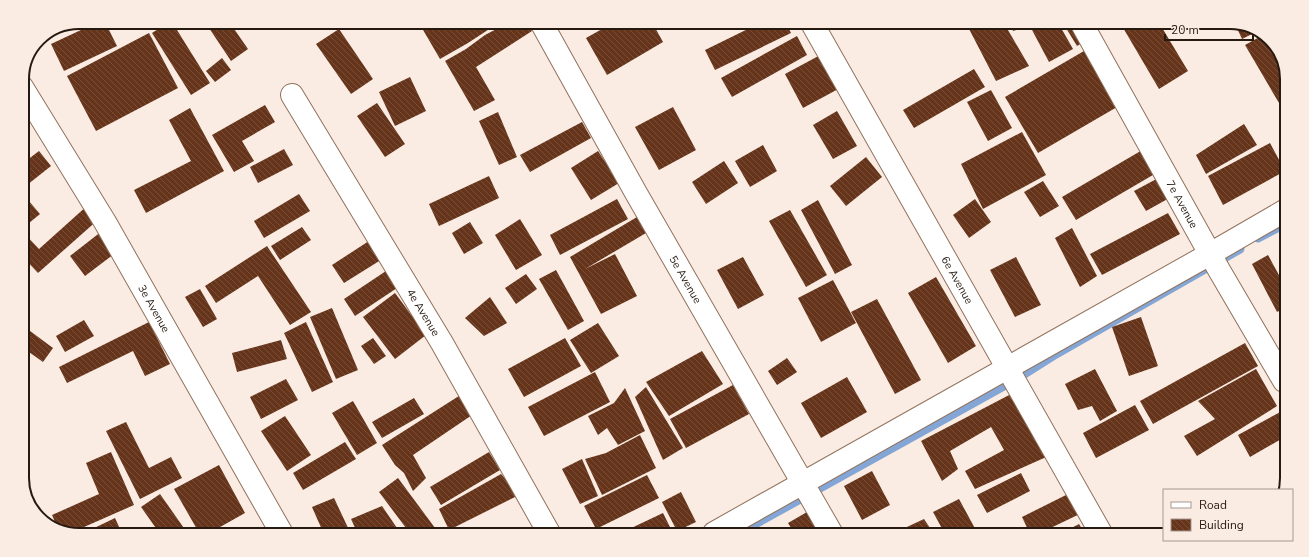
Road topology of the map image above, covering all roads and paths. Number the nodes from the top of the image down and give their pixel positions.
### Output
1 (545, 29) edge
2 (815, 29) edge
3 (1085, 29) edge
4 (292, 95) dead end
5 (29, 99) edge
6 (1280, 214) edge
7 (1214, 261) junction
8 (1280, 374) edge
9 (1012, 375) junction
10 (808, 490) junction
11 (279, 528) edge
12 (547, 528) edge
13 (725, 528) edge
14 (829, 528) edge
15 (1099, 528) edge

1 - 10 street, 5e Avenue
2 - 9 street, 6e Avenue
3 - 7 street, 7e Avenue
4 - 12 street, 4e Avenue
5 - 11 street, 3e Avenue
6 - 7 street
7 - 8 street, 7e Avenue
7 - 9 street
9 - 10 street
9 - 15 street, 6e Avenue
10 - 13 street
10 - 14 street, 5e Avenue

